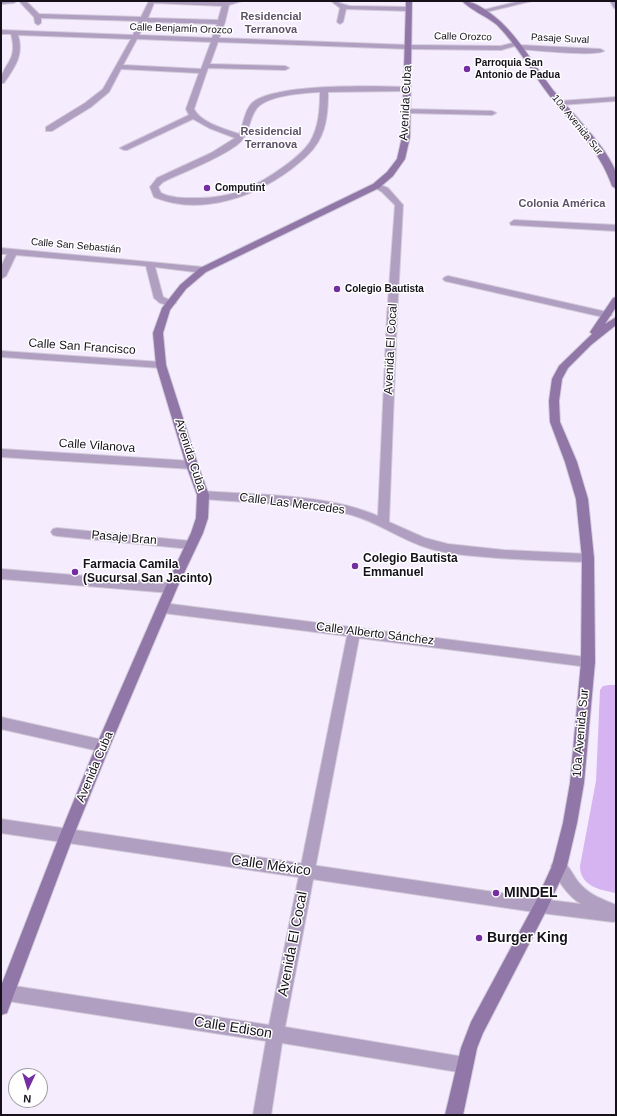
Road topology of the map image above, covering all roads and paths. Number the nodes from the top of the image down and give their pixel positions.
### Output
1 (14, 1) edge
2 (22, 1) edge
3 (152, 1) edge
4 (239, 1) edge
5 (334, 1) edge
6 (409, 1) edge
7 (465, 1) edge
8 (530, 1) edge
9 (613, 1) edge
10 (1, 2) edge
11 (226, 4) junction
12 (343, 7) junction
13 (616, 7) edge
14 (409, 9) junction
15 (482, 11) junction
16 (37, 16) junction
17 (144, 19) junction
18 (222, 22) junction
19 (340, 22) dead end
20 (1, 32) edge
21 (14, 33) junction
22 (39, 34) junction
23 (135, 37) junction
24 (216, 40) junction
25 (409, 46) junction
26 (518, 46) junction
27 (600, 51) dead end
28 (120, 67) junction
29 (204, 68) junction
30 (285, 68) dead end
31 (1, 81) edge
32 (407, 89) junction
33 (324, 90) junction
34 (616, 99) edge
35 (560, 103) junction
36 (408, 111) junction
37 (492, 114) dead end
38 (193, 116) junction
39 (49, 129) dead end
40 (240, 137) junction
41 (124, 148) dead end
42 (376, 186) junction
43 (616, 186) edge
44 (514, 223) dead end
45 (616, 228) edge
46 (1, 251) edge
47 (13, 252) junction
48 (150, 264) junction
49 (202, 270) junction
50 (1, 276) edge
51 (448, 279) dead end
52 (616, 300) edge
53 (171, 303) junction
54 (611, 317) edge
55 (1, 354) edge
56 (161, 365) junction
57 (3, 453) edge
58 (1, 464) edge
59 (192, 465) junction
60 (203, 495) junction
61 (383, 523) junction
62 (57, 532) dead end
63 (191, 545) junction
64 (588, 558) junction
65 (1, 574) edge
66 (171, 588) junction
67 (163, 608) junction
68 (354, 632) junction
69 (588, 662) junction
70 (1, 723) edge
71 (103, 746) junction
72 (1, 826) edge
73 (66, 837) junction
74 (559, 866) junction
75 (308, 872) junction
76 (541, 906) junction
77 (616, 913) edge
78 (616, 916) edge
79 (3, 997) edge
80 (275, 1034) junction
81 (464, 1065) junction
82 (262, 1115) edge
83 (454, 1115) edge

1 - 10 street
2 - 16 street
3 - 11 street
3 - 17 street
4 - 11 street
5 - 12 street
6 - 14 main road, Avenida Cuba
7 - 15 main road, 10a Avenida Sur
8 - 15 street
9 - 13 street
11 - 18 street
12 - 14 street
12 - 19 street
14 - 25 main road, Avenida Cuba
15 - 26 main road, 10a Avenida Sur
16 - 17 street
16 - 22 street
17 - 18 street
17 - 23 street
18 - 24 street
20 - 21 street, Calle Benjamín Orozco
21 - 22 street, Calle Benjamín Orozco
21 - 31 street
22 - 23 street, Calle Benjamín Orozco
23 - 24 street, Calle Benjamín Orozco
23 - 28 street
24 - 25 street, Calle Benjamín Orozco
24 - 29 street
25 - 26 street, Calle Orozco
25 - 32 main road, Avenida Cuba
26 - 27 street, Pasaje Suval
26 - 35 main road, 10a Avenida Sur
28 - 29 street
28 - 39 street
29 - 30 street
29 - 38 street
32 - 33 street
32 - 36 main road, Avenida Cuba
33 - 40 street
33 - 40 street
34 - 35 street
35 - 43 main road, 10a Avenida Sur
36 - 37 street
36 - 42 main road, Avenida Cuba
38 - 40 street
38 - 41 street
42 - 49 main road, Avenida Cuba
42 - 61 street, Avenida El Cocal
44 - 45 street
46 - 47 street, Calle San Sebastián
47 - 48 street, Calle San Sebastián
47 - 50 street
48 - 49 street, Calle San Sebastián
48 - 53 street
49 - 53 main road, Avenida Cuba
51 - 54 street
52 - 54 main road, 10a Avenida Sur
53 - 56 main road, Avenida Cuba
54 - 64 main road, 10a Avenida Sur
55 - 56 street, Calle San Francisco
56 - 59 main road, Avenida Cuba
57 - 58 street
57 - 59 street, Calle Vilanova
59 - 60 main road, Avenida Cuba
60 - 61 street, Calle Las Mercedes
60 - 63 main road, Avenida Cuba
61 - 64 street, Calle Las Mercedes
62 - 63 street, Pasaje Bran
63 - 66 main road, Avenida Cuba
64 - 69 main road, 10a Avenida Sur
65 - 66 street
66 - 67 main road, Avenida Cuba
67 - 68 street, Calle Alberto Sánchez
67 - 71 main road, Avenida Cuba
68 - 69 street, Calle Alberto Sánchez
68 - 75 street, Avenida El Cocal
69 - 74 main road, 10a Avenida Sur
70 - 71 street
71 - 73 main road, Avenida Cuba
72 - 73 street, Calle México
73 - 75 street, Calle México
73 - 79 main road, Avenida Cuba
74 - 76 main road, 10a Avenida Sur
74 - 77 street
75 - 76 street, Calle México
75 - 80 street, Avenida El Cocal
76 - 78 street, Calle México
76 - 81 main road, 10a Avenida Sur
79 - 80 street, Calle Edison
80 - 81 street, Calle Edison
80 - 82 street, Avenida El Cocal
81 - 83 main road, 10a Avenida Sur

